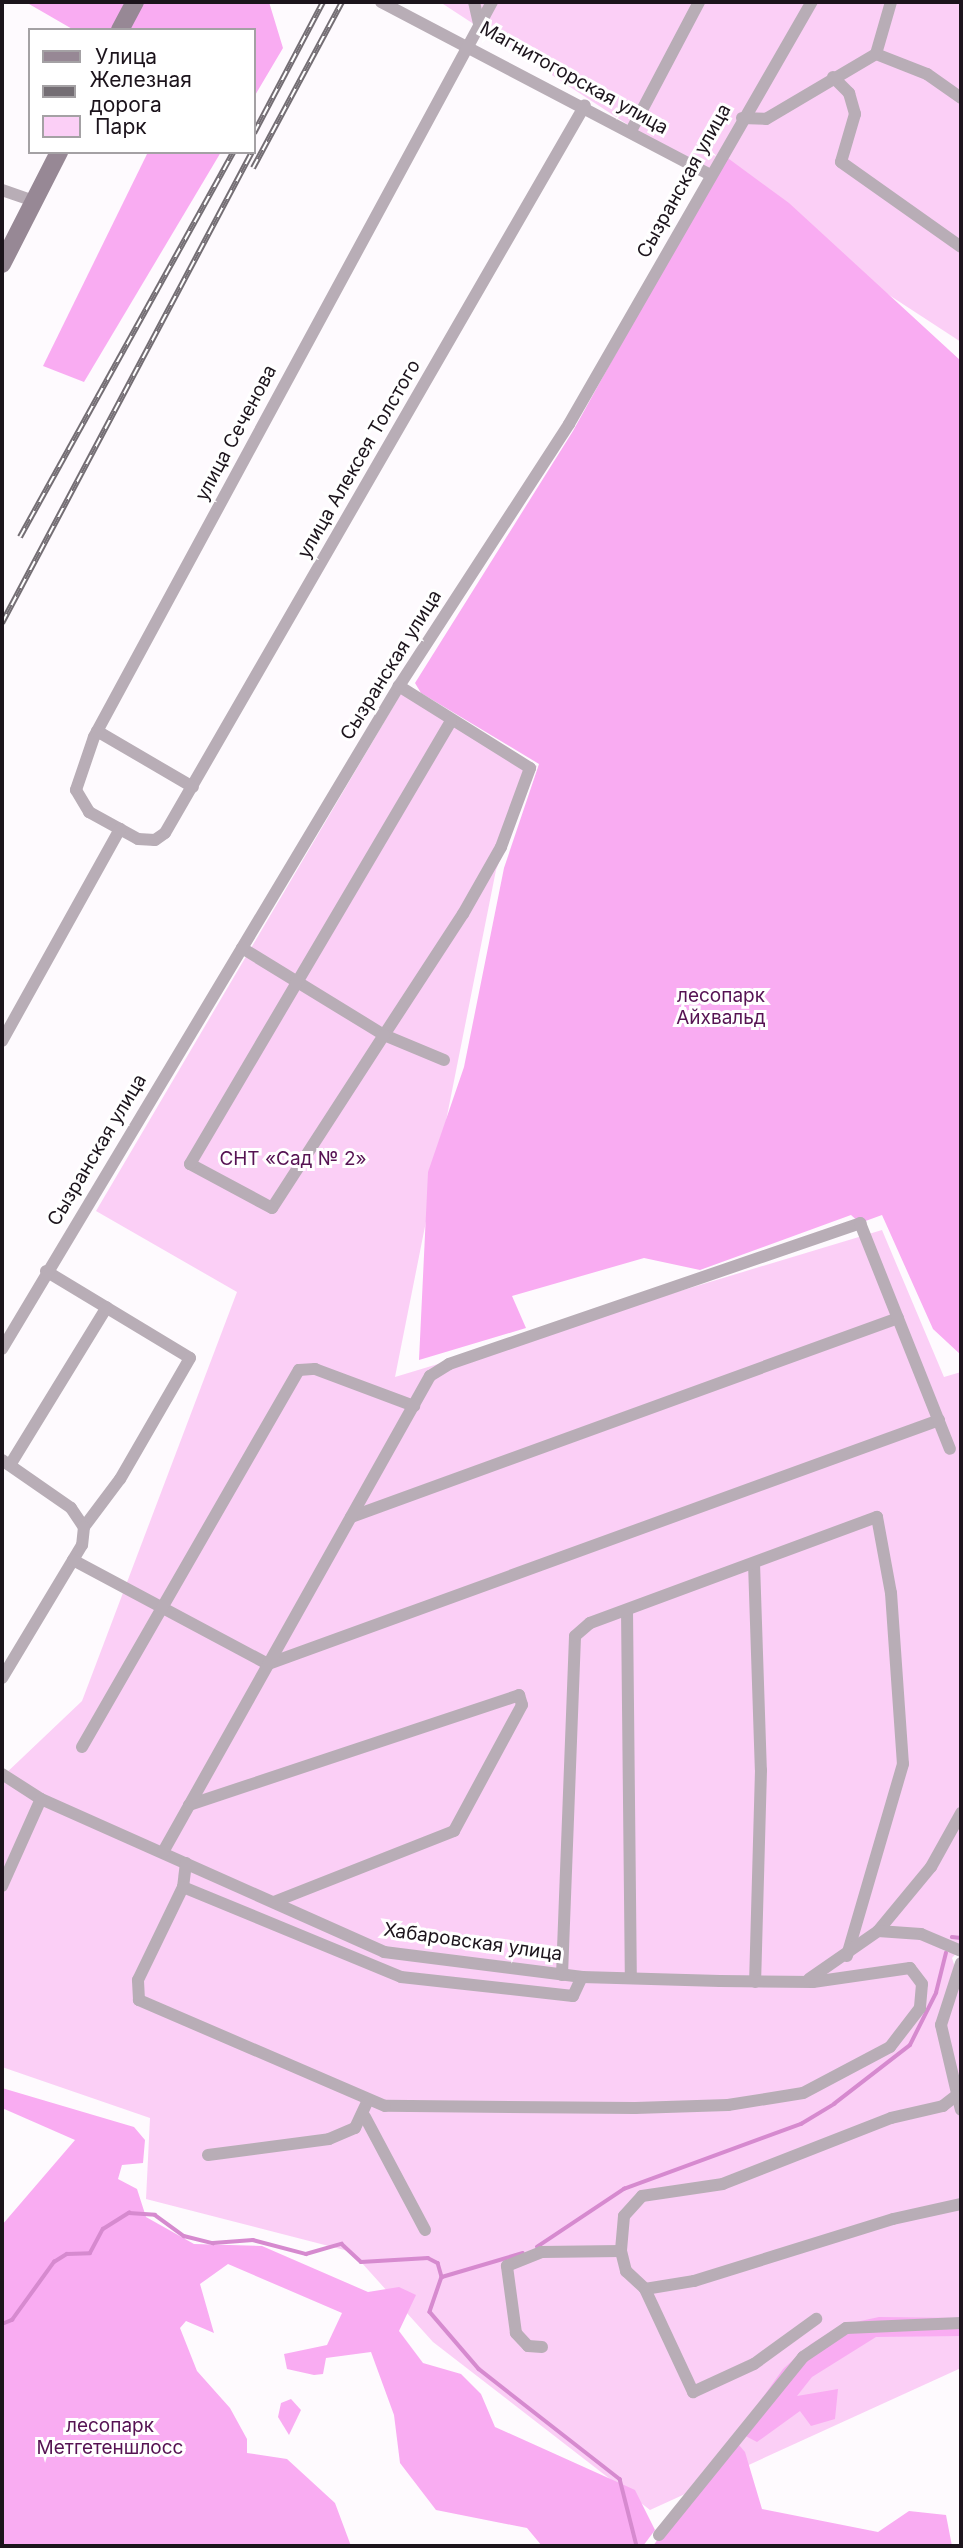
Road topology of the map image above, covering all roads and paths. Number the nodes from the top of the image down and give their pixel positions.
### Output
1 (135, 2) edge
2 (381, 2) edge
3 (474, 2) edge
4 (492, 2) edge
5 (699, 2) edge
6 (812, 2) edge
7 (891, 2) edge
8 (479, 23) junction
9 (121, 28) edge
10 (469, 43) junction
11 (876, 54) junction
12 (833, 77) junction
13 (961, 98) edge
14 (585, 105) junction
15 (742, 118) junction
16 (631, 131) junction
17 (58, 154) edge
18 (708, 174) junction
19 (2, 190) edge
20 (34, 201) junction
21 (961, 247) edge
22 (2, 264) edge
23 (399, 686) junction
24 (451, 721) junction
25 (97, 731) junction
26 (192, 787) junction
27 (120, 829) junction
28 (165, 833) joint
29 (242, 948) junction
30 (298, 981) junction
31 (384, 1035) junction
32 (2, 1041) edge
33 (444, 1060) dead end
34 (46, 1271) junction
35 (107, 1307) junction
36 (898, 1318) junction
37 (2, 1349) edge
38 (414, 1406) junction
39 (939, 1420) junction
40 (950, 1449) dead end
41 (6, 1462) edge
42 (351, 1517) junction
43 (84, 1527) junction
44 (73, 1560) junction
45 (754, 1563) junction
46 (162, 1608) junction
47 (627, 1610) junction
48 (268, 1664) junction
49 (2, 1678) edge
50 (82, 1747) dead end
51 (2, 1774) edge
52 (41, 1799) junction
53 (189, 1805) junction
54 (961, 1813) edge
55 (163, 1852) junction
56 (186, 1863) junction
57 (2, 1886) edge
58 (183, 1886) junction
59 (274, 1902) junction
60 (878, 1931) junction
61 (961, 1951) edge
62 (847, 1956) junction
63 (961, 1963) edge
64 (562, 1975) junction
65 (582, 1977) junction
66 (631, 1977) junction
67 (809, 1979) junction
68 (755, 1982) junction
69 (957, 2095) junction
70 (367, 2102) junction
71 (961, 2110) edge
72 (365, 2117) junction
73 (208, 2155) dead end
74 (961, 2204) edge
75 (425, 2230) dead end
76 (621, 2251) junction
77 (645, 2289) junction
78 (816, 2319) dead end
79 (961, 2323) edge
80 (542, 2347) dead end
81 (659, 2535) dead end

1 - 9 main road
2 - 10 street, Магнитогорская улица
3 - 8 street
4 - 8 street, улица Сеченова
5 - 16 street
6 - 15 street, Сызранская улица
7 - 11 street
8 - 10 street, улица Сеченова
10 - 14 street, Магнитогорская улица
10 - 25 street, улица Сеченова
11 - 12 street
11 - 13 street
12 - 15 street
12 - 21 street
14 - 16 street, Магнитогорская улица
14 - 26 street, улица Алексея Толстого
15 - 18 street, Сызранская улица
16 - 18 street, Магнитогорская улица
17 - 20 main road
18 - 23 street, Сызранская улица
19 - 20 street
20 - 22 main road
23 - 24 street
23 - 29 street, Сызранская улица
24 - 30 street
24 - 31 street
25 - 26 street
25 - 27 street, улица Сеченова
26 - 28 street, улица Алексея Толстого
27 - 28 street, улица Сеченова
27 - 32 street
29 - 30 street
29 - 34 street, Сызранская улица
30 - 31 street
30 - 31 street
31 - 33 street
34 - 35 street
34 - 37 street, Сызранская улица
35 - 41 street
35 - 43 street
36 - 38 street
36 - 39 street
36 - 42 street
38 - 42 street
38 - 46 street
39 - 40 street
39 - 48 street
41 - 43 street
42 - 48 street
43 - 44 street
44 - 46 street
44 - 49 street
45 - 47 street
45 - 62 street
45 - 68 street
46 - 48 street
46 - 50 street
47 - 64 street
47 - 66 street
48 - 53 street
51 - 52 street, Хабаровская улица
52 - 55 street, Хабаровская улица
52 - 57 street
53 - 55 street
53 - 59 street
54 - 60 street
55 - 56 street, Хабаровская улица
56 - 58 street
56 - 59 street, Хабаровская улица
58 - 65 street
58 - 70 street
59 - 64 street, Хабаровская улица
60 - 61 street
60 - 62 street
62 - 67 street
63 - 69 street
64 - 65 street, Хабаровская улица
65 - 66 street, Хабаровская улица
66 - 68 street, Хабаровская улица
67 - 68 street, Хабаровская улица
67 - 70 street, Хабаровская улица
69 - 71 street
69 - 76 street
70 - 72 street
72 - 73 street
72 - 75 street
74 - 77 street
76 - 77 street
76 - 80 street
77 - 78 street
79 - 81 street

